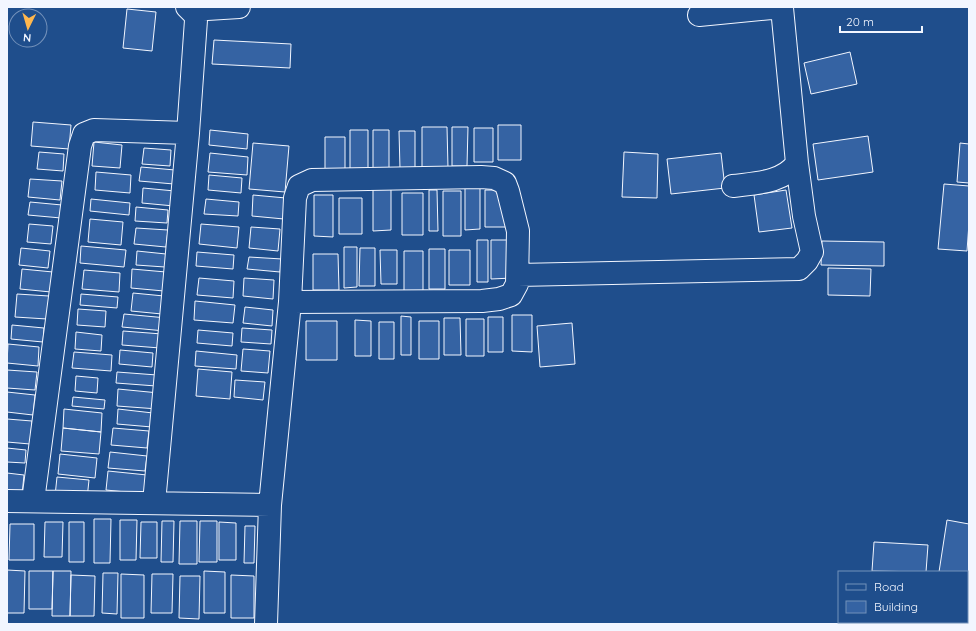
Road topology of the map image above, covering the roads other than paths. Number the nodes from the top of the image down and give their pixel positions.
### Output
1 (239, 7) edge
2 (782, 7) edge
3 (189, 9) edge
4 (699, 15) dead end
5 (188, 133) junction
6 (796, 163) junction
7 (733, 186) dead end
8 (518, 275) junction
9 (290, 302) junction
10 (7, 501) edge
11 (33, 501) junction
12 (154, 503) junction
13 (270, 505) junction
14 (266, 624) edge

1 - 3 street
2 - 4 street
2 - 6 street
3 - 5 street
5 - 11 street
5 - 12 street
6 - 7 street
6 - 8 street
8 - 9 street
8 - 9 street
9 - 13 street
10 - 11 street
11 - 12 street
12 - 13 street
13 - 14 street

